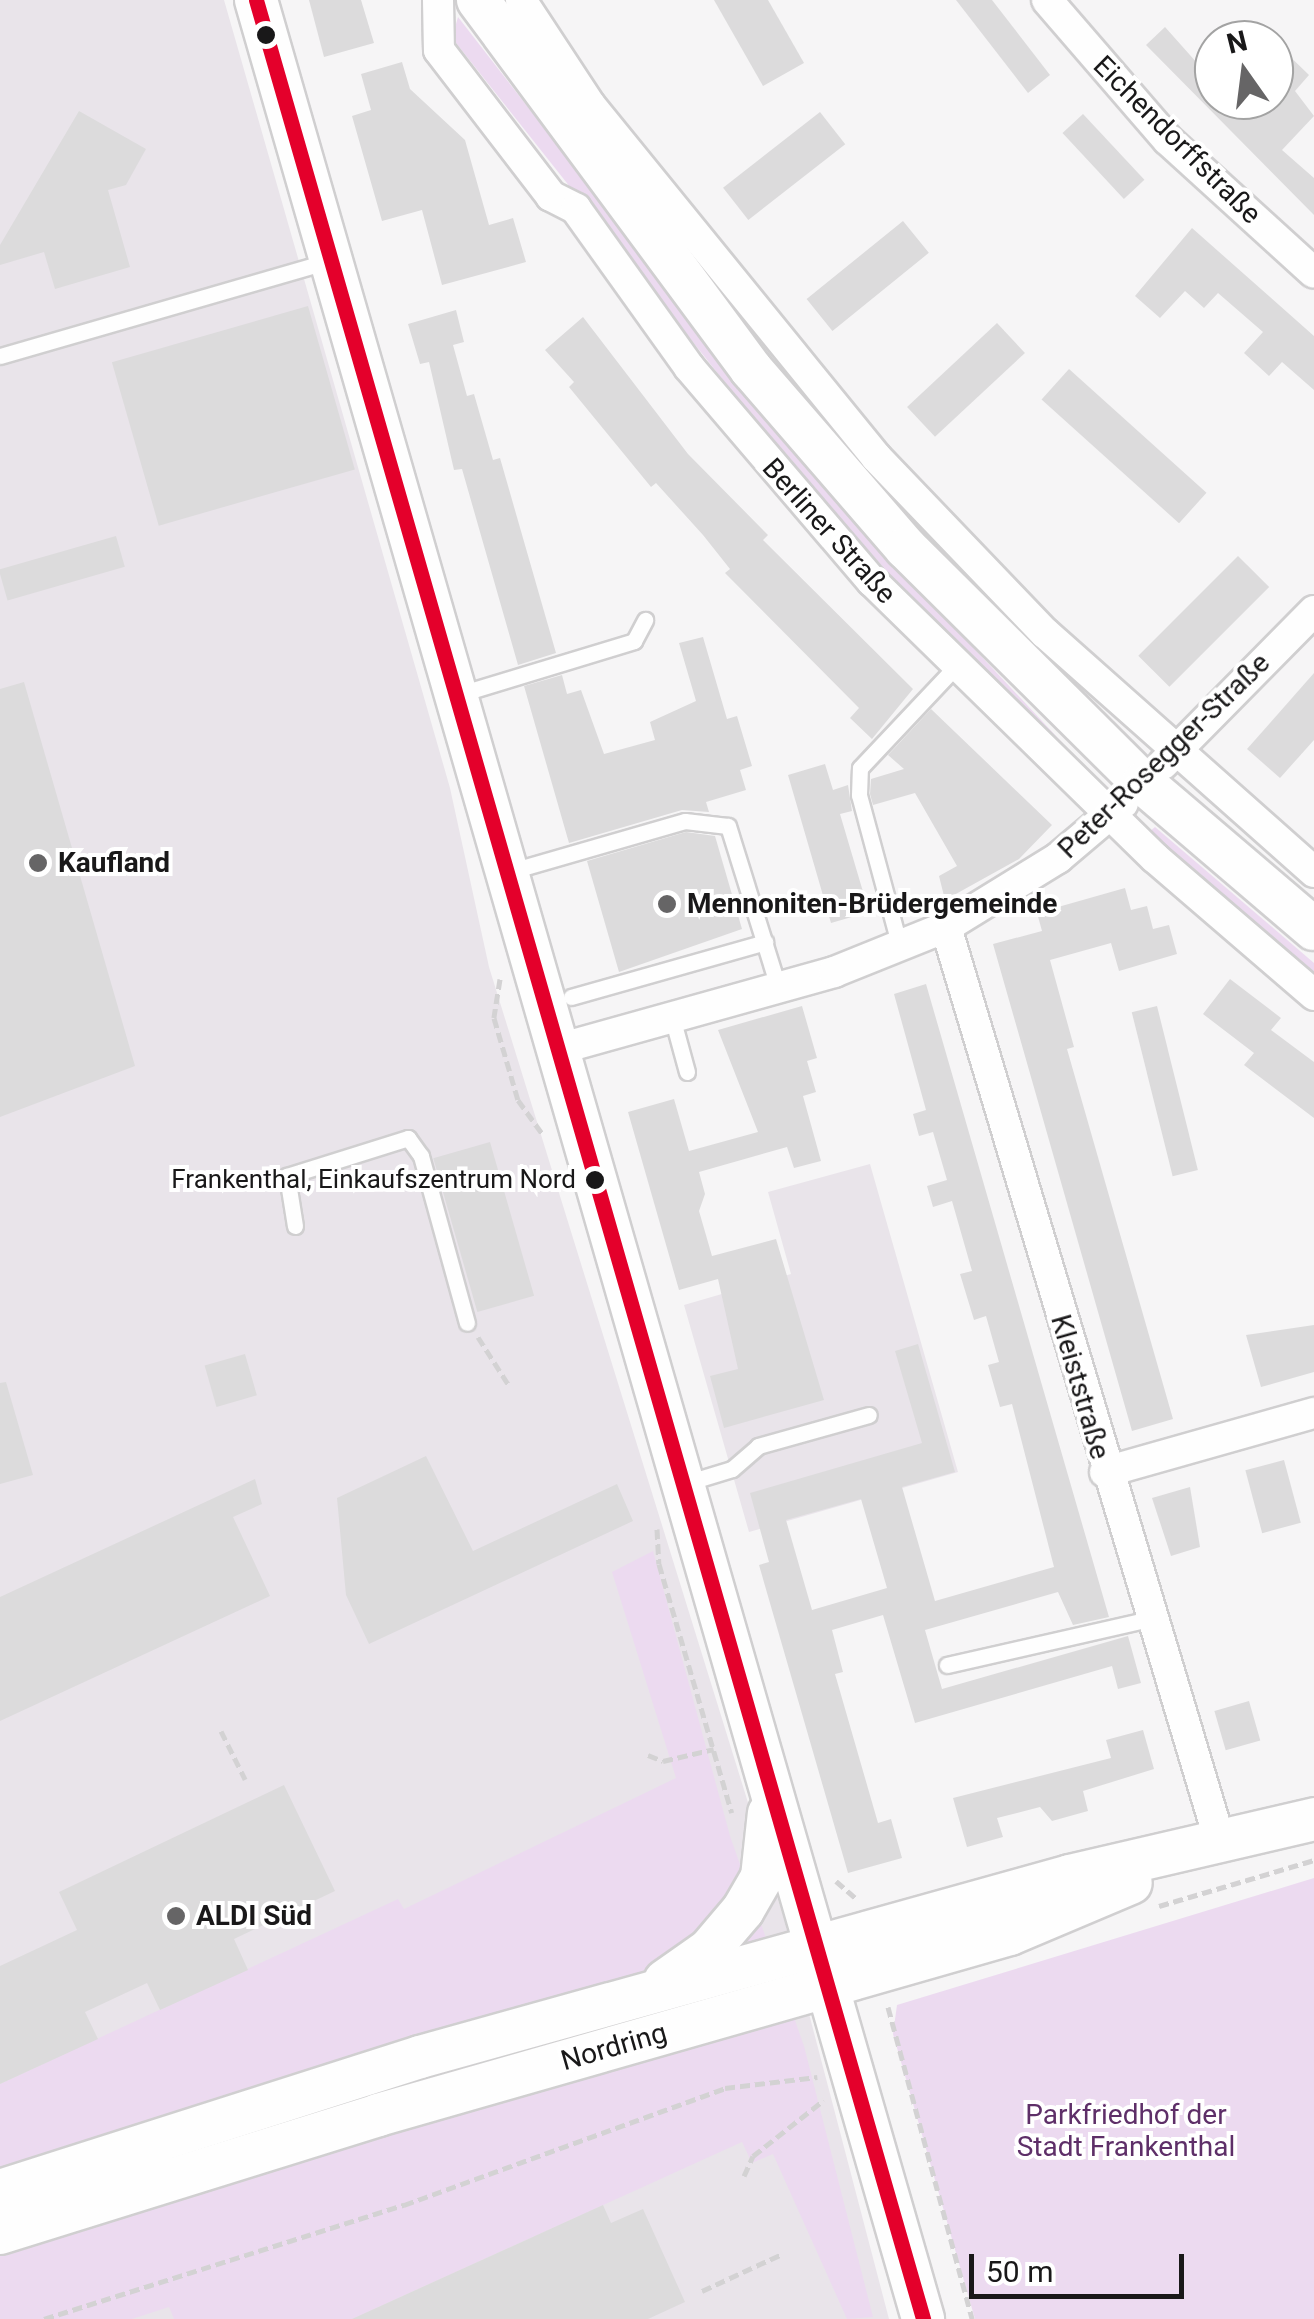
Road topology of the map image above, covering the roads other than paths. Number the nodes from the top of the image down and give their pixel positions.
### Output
1 (256, 0) edge
2 (438, 0) edge
3 (478, 0) edge
4 (521, 0) edge
5 (1047, 0) edge
6 (333, 260) junction
7 (1314, 273) edge
8 (0, 356) edge
9 (1314, 611) edge
10 (645, 620) dead end
11 (956, 666) junction
12 (456, 695) junction
13 (1176, 751) junction
14 (1143, 783) junction
15 (1110, 815) junction
16 (507, 872) junction
17 (1314, 872) edge
18 (946, 927) junction
19 (1313, 929) edge
20 (765, 942) junction
21 (900, 947) junction
22 (778, 988) junction
23 (1314, 995) edge
24 (571, 997) dead end
25 (672, 1017) junction
26 (556, 1050) junction
27 (687, 1072) dead end
28 (295, 1226) dead end
29 (467, 1323) road end
30 (1314, 1413) edge
31 (869, 1415) dead end
32 (1105, 1472) junction
33 (682, 1484) junction
34 (1150, 1619) junction
35 (947, 1665) dead end
36 (771, 1792) junction
37 (1314, 1819) edge
38 (1221, 1845) junction
39 (821, 1968) junction
40 (644, 1994) junction
41 (0, 2191) edge
42 (0, 2233) edge
43 (923, 2319) edge

1 - 6 main road
2 - 11 street, Berliner Straße
3 - 14 main road, Berliner Straße
4 - 13 street
5 - 7 street, Eichendorffstraße
6 - 8 lane
6 - 12 main road
9 - 13 street, Peter-Rosegger-Straße
10 - 12 lane
11 - 15 street, Berliner Straße
11 - 21 lane
12 - 16 main road
13 - 14 street, Peter-Rosegger-Straße
13 - 17 street
14 - 15 street, Peter-Rosegger-Straße
14 - 19 main road, Berliner Straße
15 - 18 street, Peter-Rosegger-Straße
15 - 23 street, Berliner Straße
16 - 20 lane
16 - 26 main road
18 - 21 street, Peter-Rosegger-Straße
18 - 32 street, Kleiststraße
20 - 22 lane
20 - 24 lane
21 - 22 street, Peter-Rosegger-Straße
22 - 25 street, Peter-Rosegger-Straße
25 - 26 street, Peter-Rosegger-Straße
25 - 27 lane
26 - 33 main road
28 - 29 lane
30 - 32 street
31 - 33 lane
32 - 34 street, Kleiststraße
33 - 36 main road
34 - 35 lane
34 - 38 street, Kleiststraße
36 - 39 main road
36 - 40 main road
37 - 38 main road, Nordring
38 - 39 main road, Nordring
39 - 40 main road, Nordring
39 - 42 main road, Nordring
39 - 43 main road
40 - 41 main road, Nordring

